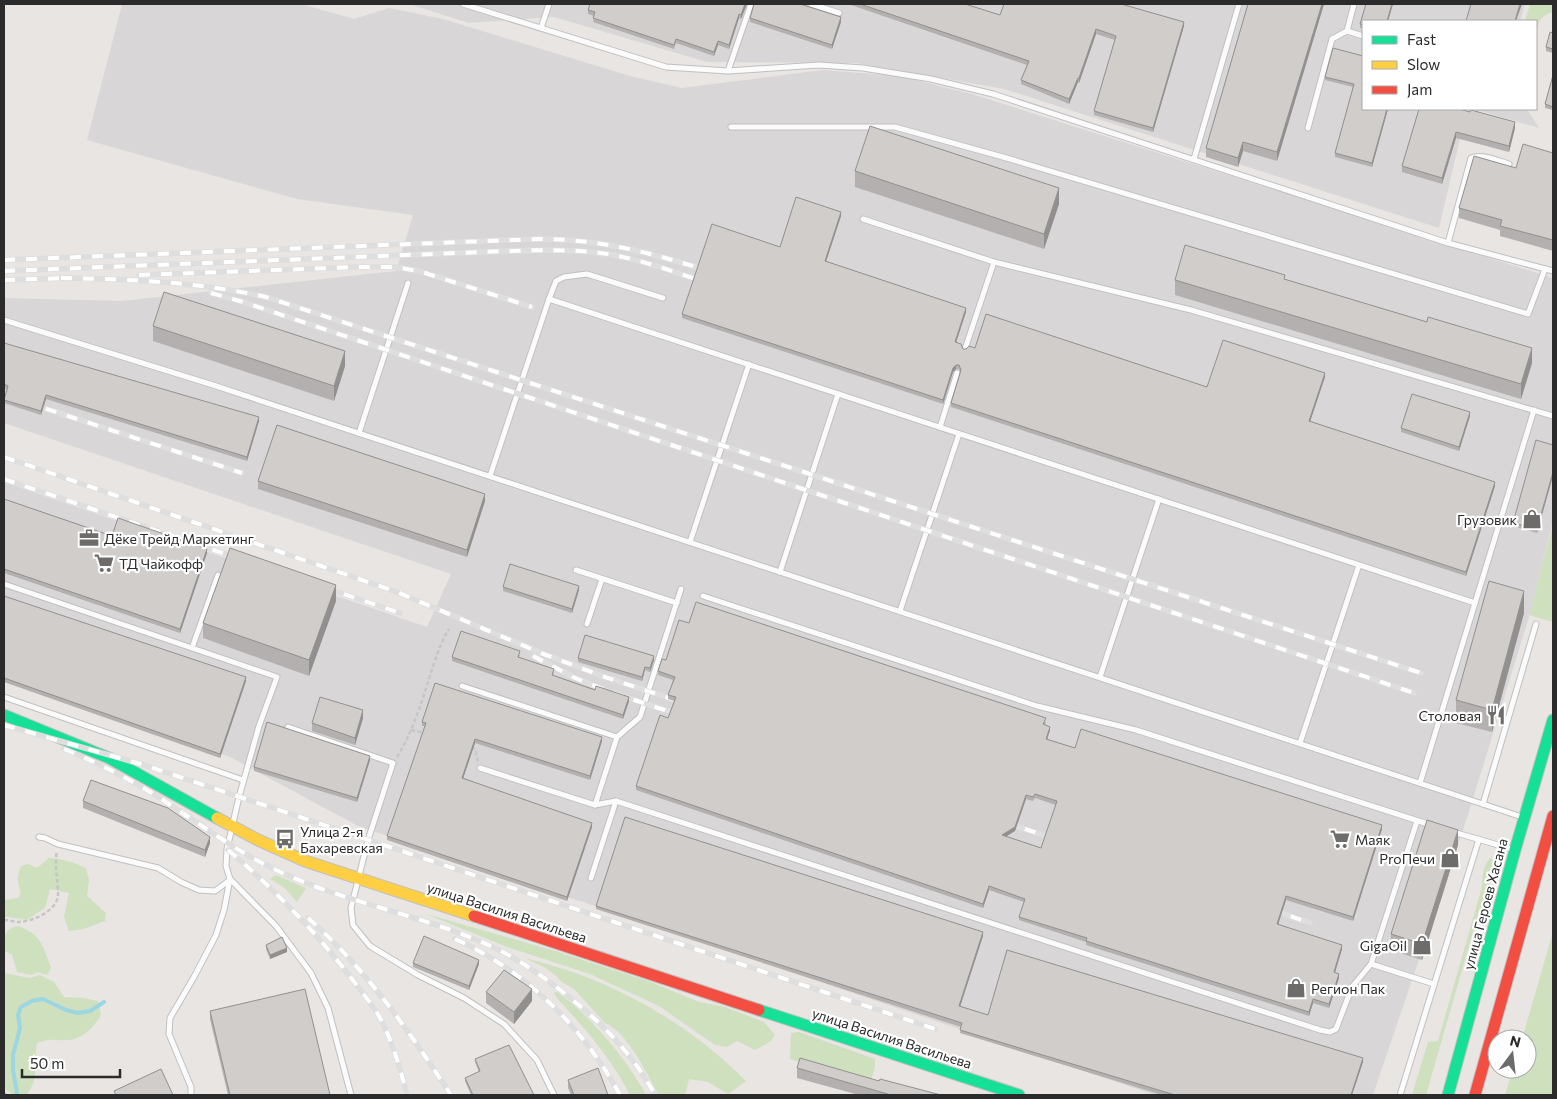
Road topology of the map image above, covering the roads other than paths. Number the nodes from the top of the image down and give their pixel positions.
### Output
1 (463, 4) edge
2 (549, 4) edge
3 (751, 4) edge
4 (811, 4) edge
5 (1239, 4) edge
6 (1354, 4) edge
7 (839, 13) dead end
8 (541, 28) junction
9 (1347, 31) junction
10 (1362, 36) edge
11 (728, 71) junction
12 (731, 128) dead end
13 (1308, 128) dead end
14 (1194, 159) junction
15 (1509, 164) edge
16 (863, 219) dead end
17 (1448, 242) junction
18 (994, 262) junction
19 (1545, 268) junction
20 (1553, 271) edge
21 (408, 283) dead end
22 (663, 298) dead end
23 (549, 299) junction
24 (4, 320) edge
25 (965, 349) edge
26 (749, 364) junction
27 (957, 374) dead end
28 (838, 394) junction
29 (1534, 410) junction
30 (1553, 416) edge
31 (940, 427) junction
32 (359, 433) junction
33 (959, 434) junction
34 (490, 476) junction
35 (1159, 500) junction
36 (690, 542) junction
37 (1359, 565) junction
38 (576, 570) dead end
39 (780, 572) junction
40 (218, 575) edge
41 (602, 579) junction
42 (4, 584) edge
43 (681, 590) dead end
44 (703, 596) dead end
45 (677, 603) junction
46 (1475, 604) junction
47 (900, 611) junction
48 (587, 624) dead end
49 (1536, 624) dead end
50 (192, 648) junction
51 (1100, 677) junction
52 (462, 686) dead end
53 (4, 697) edge
54 (4, 715) edge
55 (1553, 720) edge
56 (288, 728) edge
57 (617, 737) junction
58 (1300, 743) junction
59 (480, 768) road end
60 (243, 780) junction
61 (1420, 783) junction
62 (616, 802) junction
63 (1483, 804) junction
64 (595, 805) junction
65 (1553, 816) edge
66 (1525, 818) junction
67 (1418, 821) junction
68 (233, 826) junction
69 (1435, 826) edge
70 (1444, 829) edge
71 (38, 837) dead end
72 (1480, 839) junction
73 (1515, 850) junction
74 (591, 878) dead end
75 (359, 879) junction
76 (230, 880) junction
77 (1371, 964) junction
78 (1434, 984) junction
79 (192, 1095) edge
80 (351, 1095) edge
81 (554, 1095) edge
82 (1019, 1095) edge
83 (1400, 1095) edge
84 (1448, 1095) edge
85 (1475, 1095) edge

1 - 8 lane
2 - 8 lane
3 - 11 lane
4 - 7 lane
5 - 14 lane
6 - 9 lane
8 - 11 lane
9 - 10 lane
9 - 13 lane
11 - 14 lane
12 - 19 lane
14 - 17 lane
15 - 17 lane
16 - 18 lane
17 - 19 lane
18 - 25 lane
18 - 29 lane
19 - 20 lane
21 - 32 lane
22 - 23 lane
23 - 26 lane
23 - 34 lane
24 - 32 lane
26 - 28 lane
26 - 36 lane
27 - 31 lane
28 - 31 lane
28 - 39 lane
29 - 30 lane
29 - 46 lane
31 - 33 lane
32 - 34 lane
33 - 35 lane
33 - 47 lane
34 - 36 lane
35 - 37 lane
35 - 51 lane
36 - 39 lane
37 - 46 lane
37 - 58 lane
38 - 41 lane
39 - 47 lane
40 - 50 lane
41 - 45 lane
41 - 48 lane
42 - 50 lane
43 - 45 lane
44 - 67 lane
45 - 57 lane
46 - 61 lane
47 - 51 lane
49 - 63 lane
50 - 60 lane
51 - 58 lane
52 - 57 lane
53 - 60 lane
54 - 68 main road, улица Василия Васильева
55 - 66 main road, улица Героев Хасана
56 - 75 lane
57 - 64 lane
58 - 61 lane
59 - 64 lane
60 - 68 lane
61 - 63 lane
62 - 64 lane
62 - 74 lane
62 - 77 lane
63 - 66 lane
65 - 85 main road
66 - 73 main road, улица Героев Хасана
67 - 69 lane
67 - 77 lane
68 - 75 main road, улица Василия Васильева
68 - 76 lane
70 - 72 lane
71 - 76 lane
72 - 73 lane
72 - 78 lane
73 - 84 main road, улица Героев Хасана
75 - 81 lane
75 - 82 main road, улица Василия Васильева
76 - 79 lane
76 - 80 lane
77 - 78 lane
78 - 83 lane

